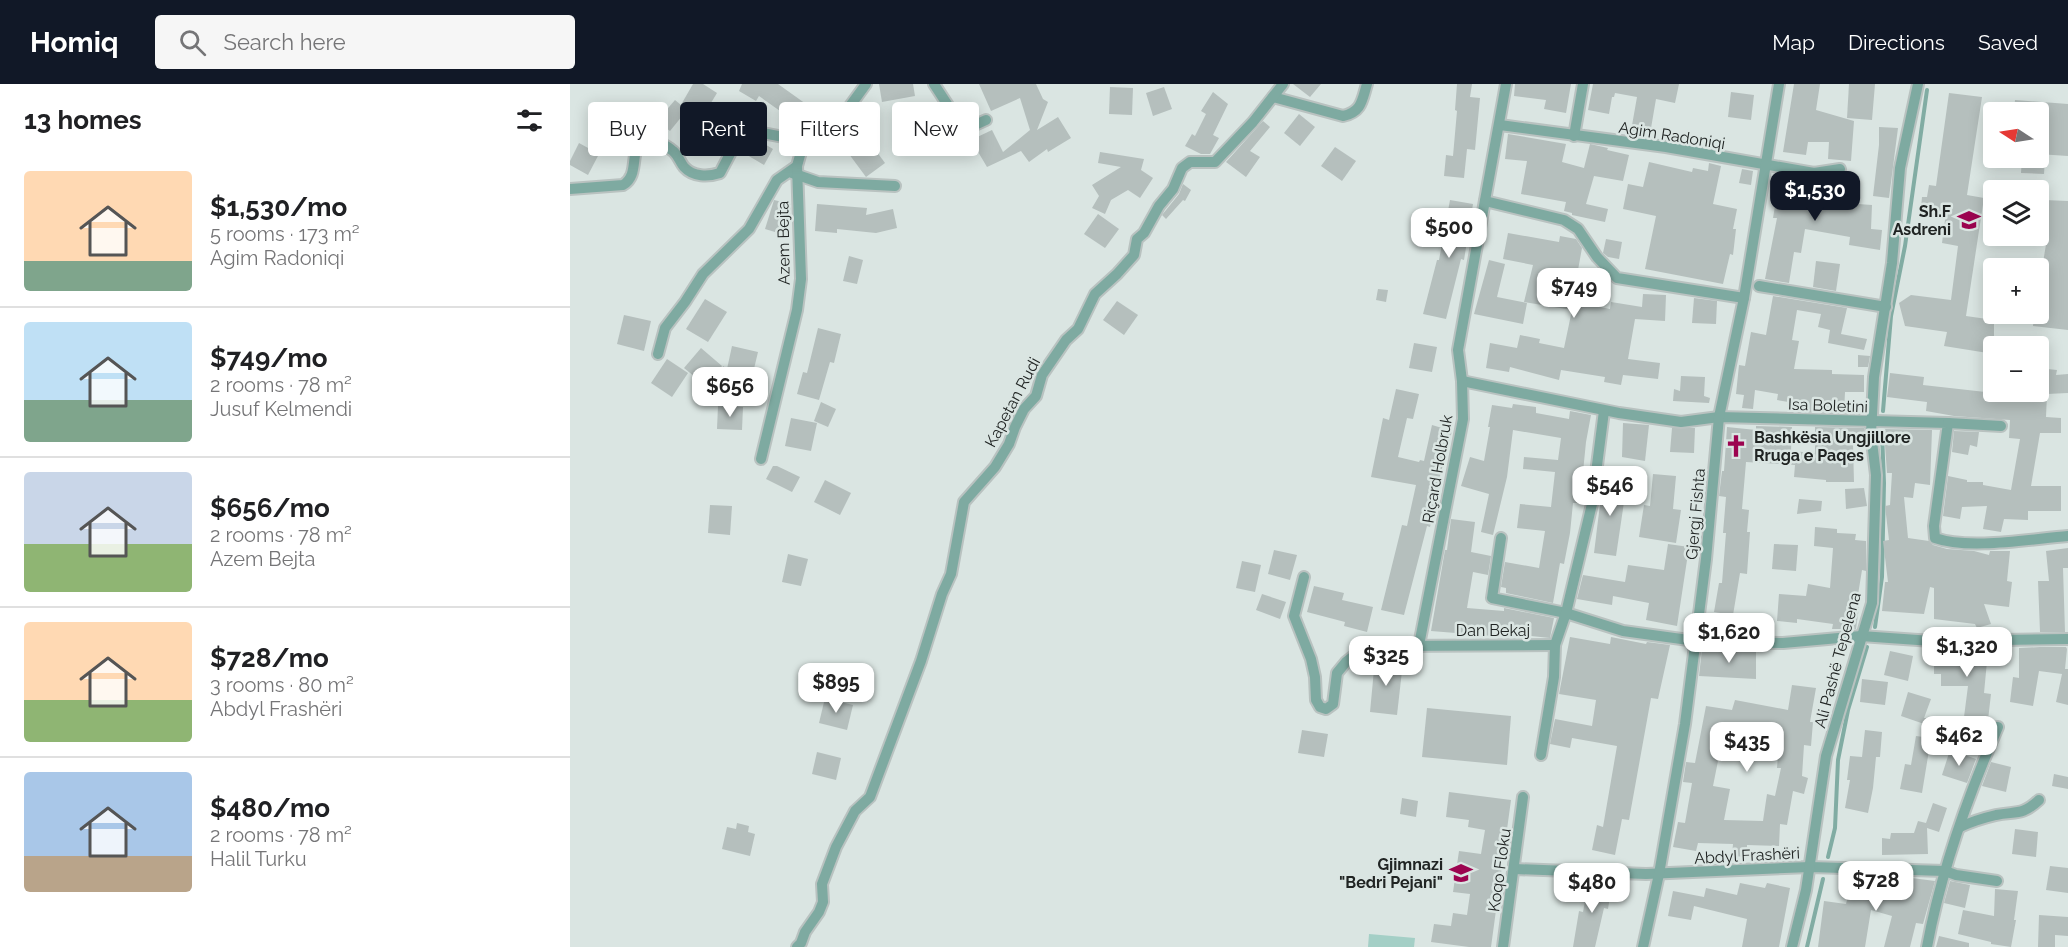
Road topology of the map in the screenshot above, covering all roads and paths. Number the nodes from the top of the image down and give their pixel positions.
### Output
1 (866, 84) edge
2 (934, 84) edge
3 (1283, 84) edge
4 (1367, 84) edge
5 (1506, 84) edge
6 (1583, 84) edge
7 (1779, 84) edge
8 (1918, 84) edge
9 (1273, 97) junction
10 (853, 102) edge
11 (986, 120) dead end
12 (1500, 125) junction
13 (779, 136) edge
14 (1574, 136) junction
15 (799, 156) edge
16 (1766, 165) junction
17 (1840, 169) dead end
18 (794, 171) junction
19 (895, 186) dead end
20 (570, 189) edge
21 (1485, 201) junction
22 (1759, 286) dead end
23 (1744, 298) junction
24 (1886, 307) junction
25 (658, 354) dead end
26 (1462, 381) junction
27 (1604, 411) junction
28 (1719, 417) junction
29 (1872, 422) junction
30 (1948, 423) junction
31 (2001, 426) dead end
32 (761, 459) dead end
33 (2068, 536) edge
34 (1501, 538) dead end
35 (1305, 577) dead end
36 (1566, 613) junction
37 (1861, 636) junction
38 (2068, 639) edge
39 (1696, 641) junction
40 (1419, 645) junction
41 (1555, 645) junction
42 (1998, 727) dead end
43 (1540, 755) dead end
44 (1523, 797) dead end
45 (2039, 800) dead end
46 (1959, 827) junction
47 (1810, 867) junction
48 (1515, 868) junction
49 (1945, 871) junction
50 (1659, 874) junction
51 (1997, 881) dead end
52 (797, 947) edge
53 (1503, 947) edge
54 (1643, 947) edge
55 (1792, 947) edge
56 (1927, 947) edge

1 - 10 street
2 - 11 street
3 - 9 street, Kapetan Rudi
4 - 9 street
5 - 12 street, Riçard Holbruk
6 - 14 street
7 - 16 street, Gjergj Fishta
8 - 24 street, Ali Pashë Tepelena
9 - 52 street, Kapetan Rudi
12 - 14 street, Agim Radoniqi
12 - 21 street, Riçard Holbruk
13 - 20 street
14 - 16 street, Agim Radoniqi
15 - 18 street, Azem Bejta
16 - 17 street, Agim Radoniqi
16 - 23 street, Gjergj Fishta
18 - 19 street
18 - 25 street, Azem Bejta
18 - 32 street, Azem Bejta
21 - 23 street
21 - 26 street, Riçard Holbruk
22 - 24 street
23 - 28 street, Gjergj Fishta
24 - 29 street, Ali Pashë Tepelena
26 - 27 street, Isa Boletini
26 - 40 street, Riçard Holbruk
27 - 28 street, Isa Boletini
27 - 36 street
28 - 29 street, Isa Boletini
28 - 39 street, Gjergj Fishta
29 - 30 street, Isa Boletini
29 - 37 street, Ali Pashë Tepelena
30 - 31 street, Isa Boletini
30 - 33 street
34 - 36 street
35 - 40 street, Dan Bekaj
36 - 39 street
36 - 41 street
37 - 38 street
37 - 39 street
37 - 47 street, Ali Pashë Tepelena
39 - 50 street, Gjergj Fishta
40 - 41 street, Dan Bekaj
41 - 43 street
42 - 46 street
44 - 48 street, Koqo Floku
45 - 46 street
46 - 49 street
47 - 49 street, Abdyl Frashëri
47 - 50 street, Abdyl Frashëri
47 - 55 street, Ali Pashë Tepelena
48 - 50 street, Abdyl Frashëri
48 - 53 street, Koqo Floku
49 - 51 street, Abdyl Frashëri
49 - 56 street
50 - 54 street, Gjergj Fishta

